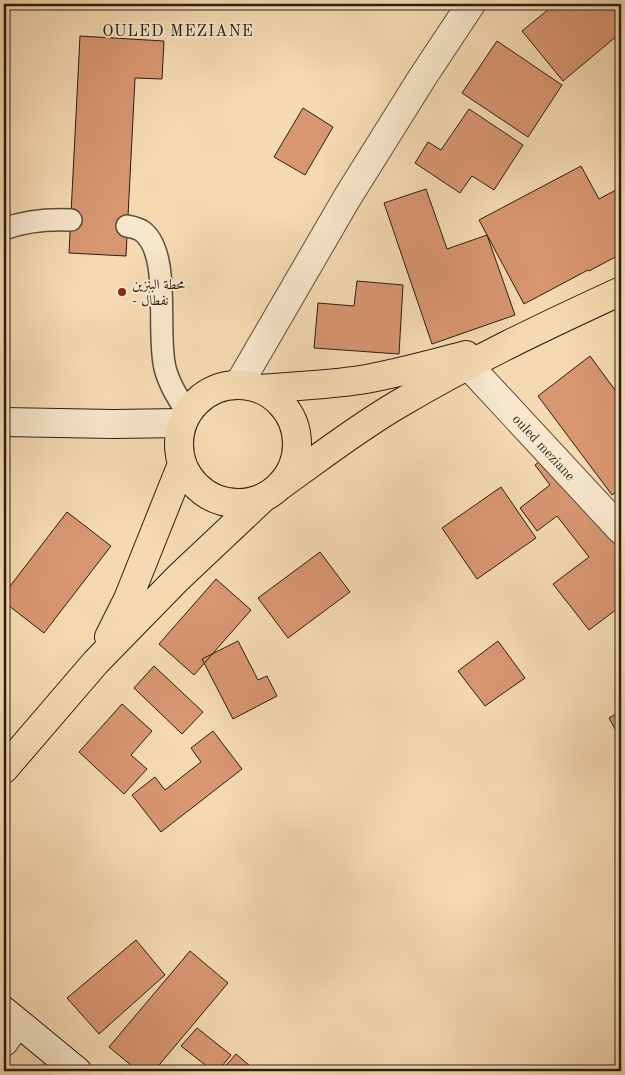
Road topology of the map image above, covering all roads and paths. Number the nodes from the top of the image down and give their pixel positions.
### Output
1 (471, 4) edge
2 (71, 220) dead end
3 (128, 226) dead end
4 (4, 229) edge
5 (621, 291) edge
6 (511, 343) junction
7 (468, 365) junction
8 (250, 386) junction
9 (184, 418) junction
10 (4, 422) edge
11 (182, 464) junction
12 (272, 491) junction
13 (621, 530) edge
14 (96, 662) junction
15 (4, 769) edge
16 (9, 1025) edge
17 (77, 1071) edge

1 - 8 street
2 - 4 lane
3 - 9 lane
5 - 6 main road
6 - 7 main road
6 - 8 main road
7 - 12 main road
7 - 13 street, ouled meziane
8 - 9 main road
8 - 12 main road
9 - 10 street
9 - 11 main road
11 - 12 main road
11 - 14 main road
12 - 14 main road
14 - 15 main road
16 - 17 street

